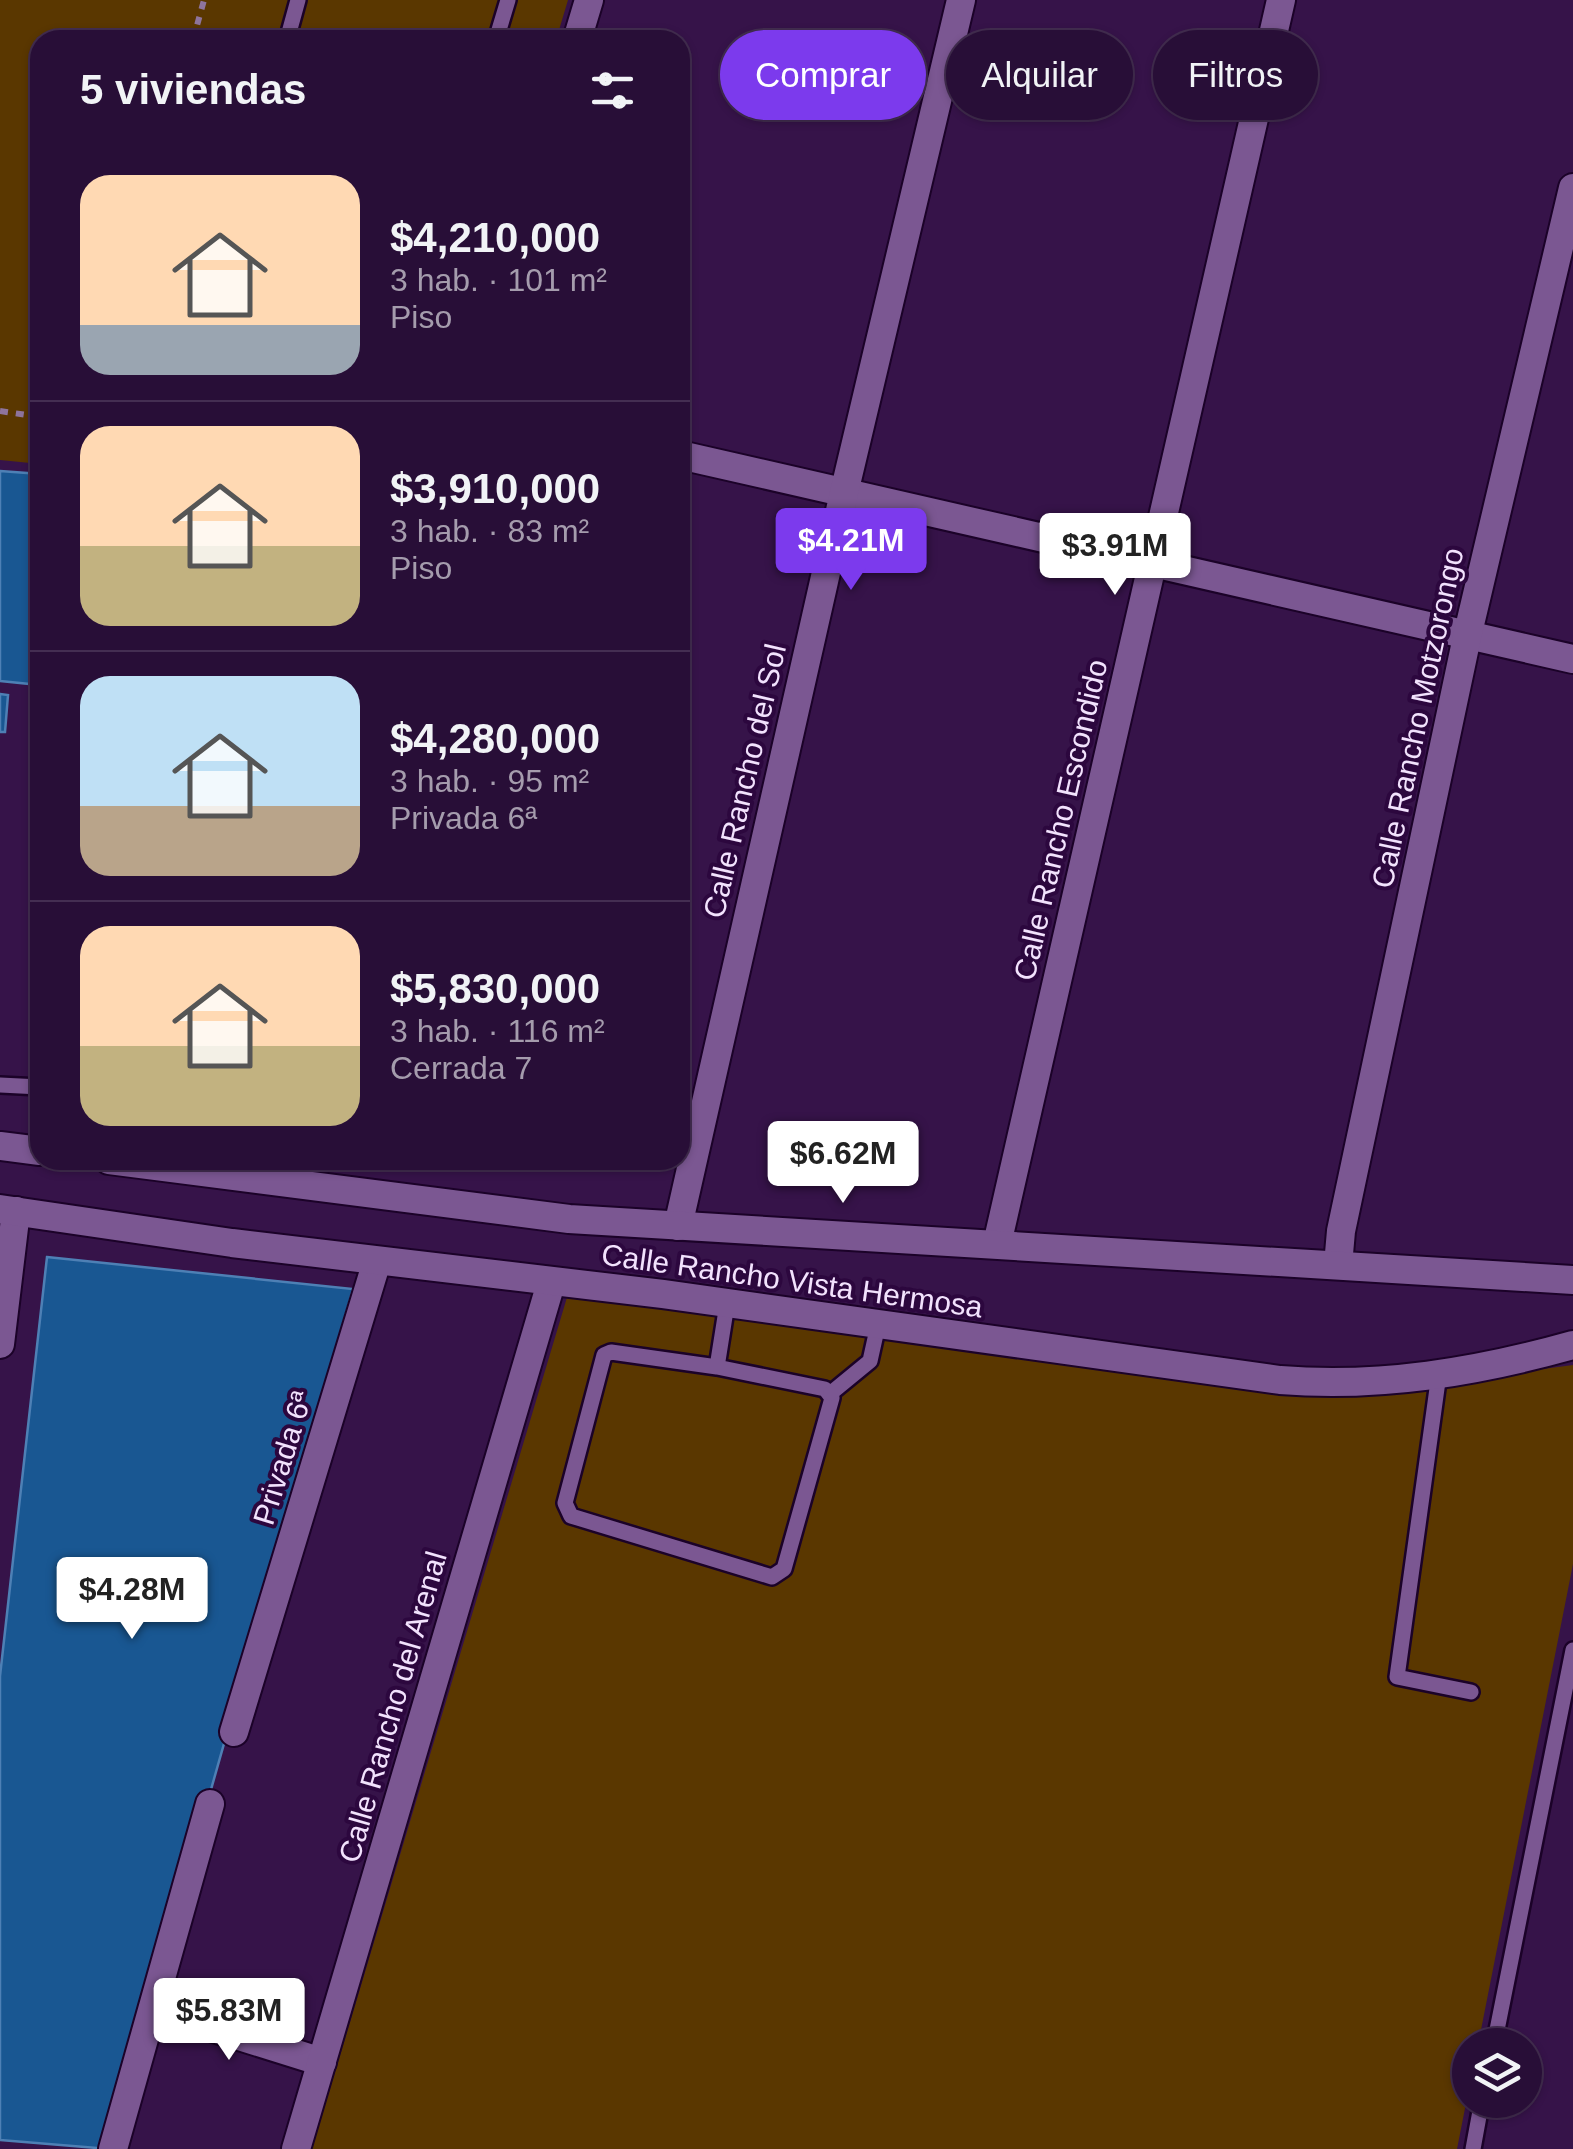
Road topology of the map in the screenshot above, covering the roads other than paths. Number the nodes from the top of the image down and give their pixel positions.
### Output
1 (298, 0) edge
2 (508, 0) edge
3 (589, 0) edge
4 (961, 0) edge
5 (1280, 0) edge
6 (290, 30) edge
7 (499, 30) edge
8 (580, 30) edge
9 (1573, 188) edge
10 (690, 457) edge
11 (844, 492) junction
12 (1152, 564) junction
13 (1467, 637) junction
14 (1573, 659) edge
15 (0, 1085) edge
16 (30, 1086) edge
17 (0, 1146) edge
18 (30, 1150) edge
19 (259, 1170) edge
20 (8, 1210) edge
21 (678, 1226) junction
22 (997, 1244) junction
23 (378, 1261) junction
24 (1338, 1265) junction
25 (1573, 1280) edge
26 (551, 1283) junction
27 (727, 1304) junction
28 (878, 1325) junction
29 (0, 1344) edge
30 (1573, 1345) edge
31 (716, 1367) junction
32 (1438, 1374) junction
33 (830, 1393) junction
34 (1573, 1650) edge
35 (1471, 1692) dead end
36 (234, 1732) dead end
37 (210, 1804) dead end
38 (153, 2009) junction
39 (1497, 2028) edge
40 (322, 2062) junction
41 (1478, 2118) edge
42 (113, 2149) edge
43 (296, 2149) edge
44 (1472, 2149) edge

1 - 6 lane
2 - 7 lane
3 - 8 street
4 - 11 street, Calle Rancho del Sol
5 - 12 street, Calle Rancho Escondido
9 - 13 street, Calle Rancho Motzorongo
10 - 11 street
11 - 12 street
11 - 21 street, Calle Rancho del Sol
12 - 13 street
12 - 22 street, Calle Rancho Escondido
13 - 14 street
13 - 24 street, Calle Rancho Motzorongo
15 - 16 lane
17 - 18 street
19 - 21 street, Calle Rancho Vista Hermosa
20 - 23 street, Calle Rancho Vista Hermosa
20 - 29 street
21 - 22 street, Calle Rancho Vista Hermosa
22 - 24 street, Calle Rancho Vista Hermosa
23 - 26 street, Calle Rancho Vista Hermosa
23 - 36 street, Privada 6ª
24 - 25 street, Calle Rancho Vista Hermosa
26 - 27 street, Calle Rancho Vista Hermosa
26 - 40 street, Calle Rancho del Arenal
27 - 28 street, Calle Rancho Vista Hermosa
27 - 31 lane
28 - 32 street, Calle Rancho Vista Hermosa
28 - 33 lane
30 - 32 street, Calle Rancho Vista Hermosa
31 - 33 lane
31 - 33 lane
32 - 35 lane
34 - 39 lane
37 - 38 street
38 - 40 street
38 - 42 street
40 - 43 street, Calle Rancho del Arenal
41 - 44 lane

